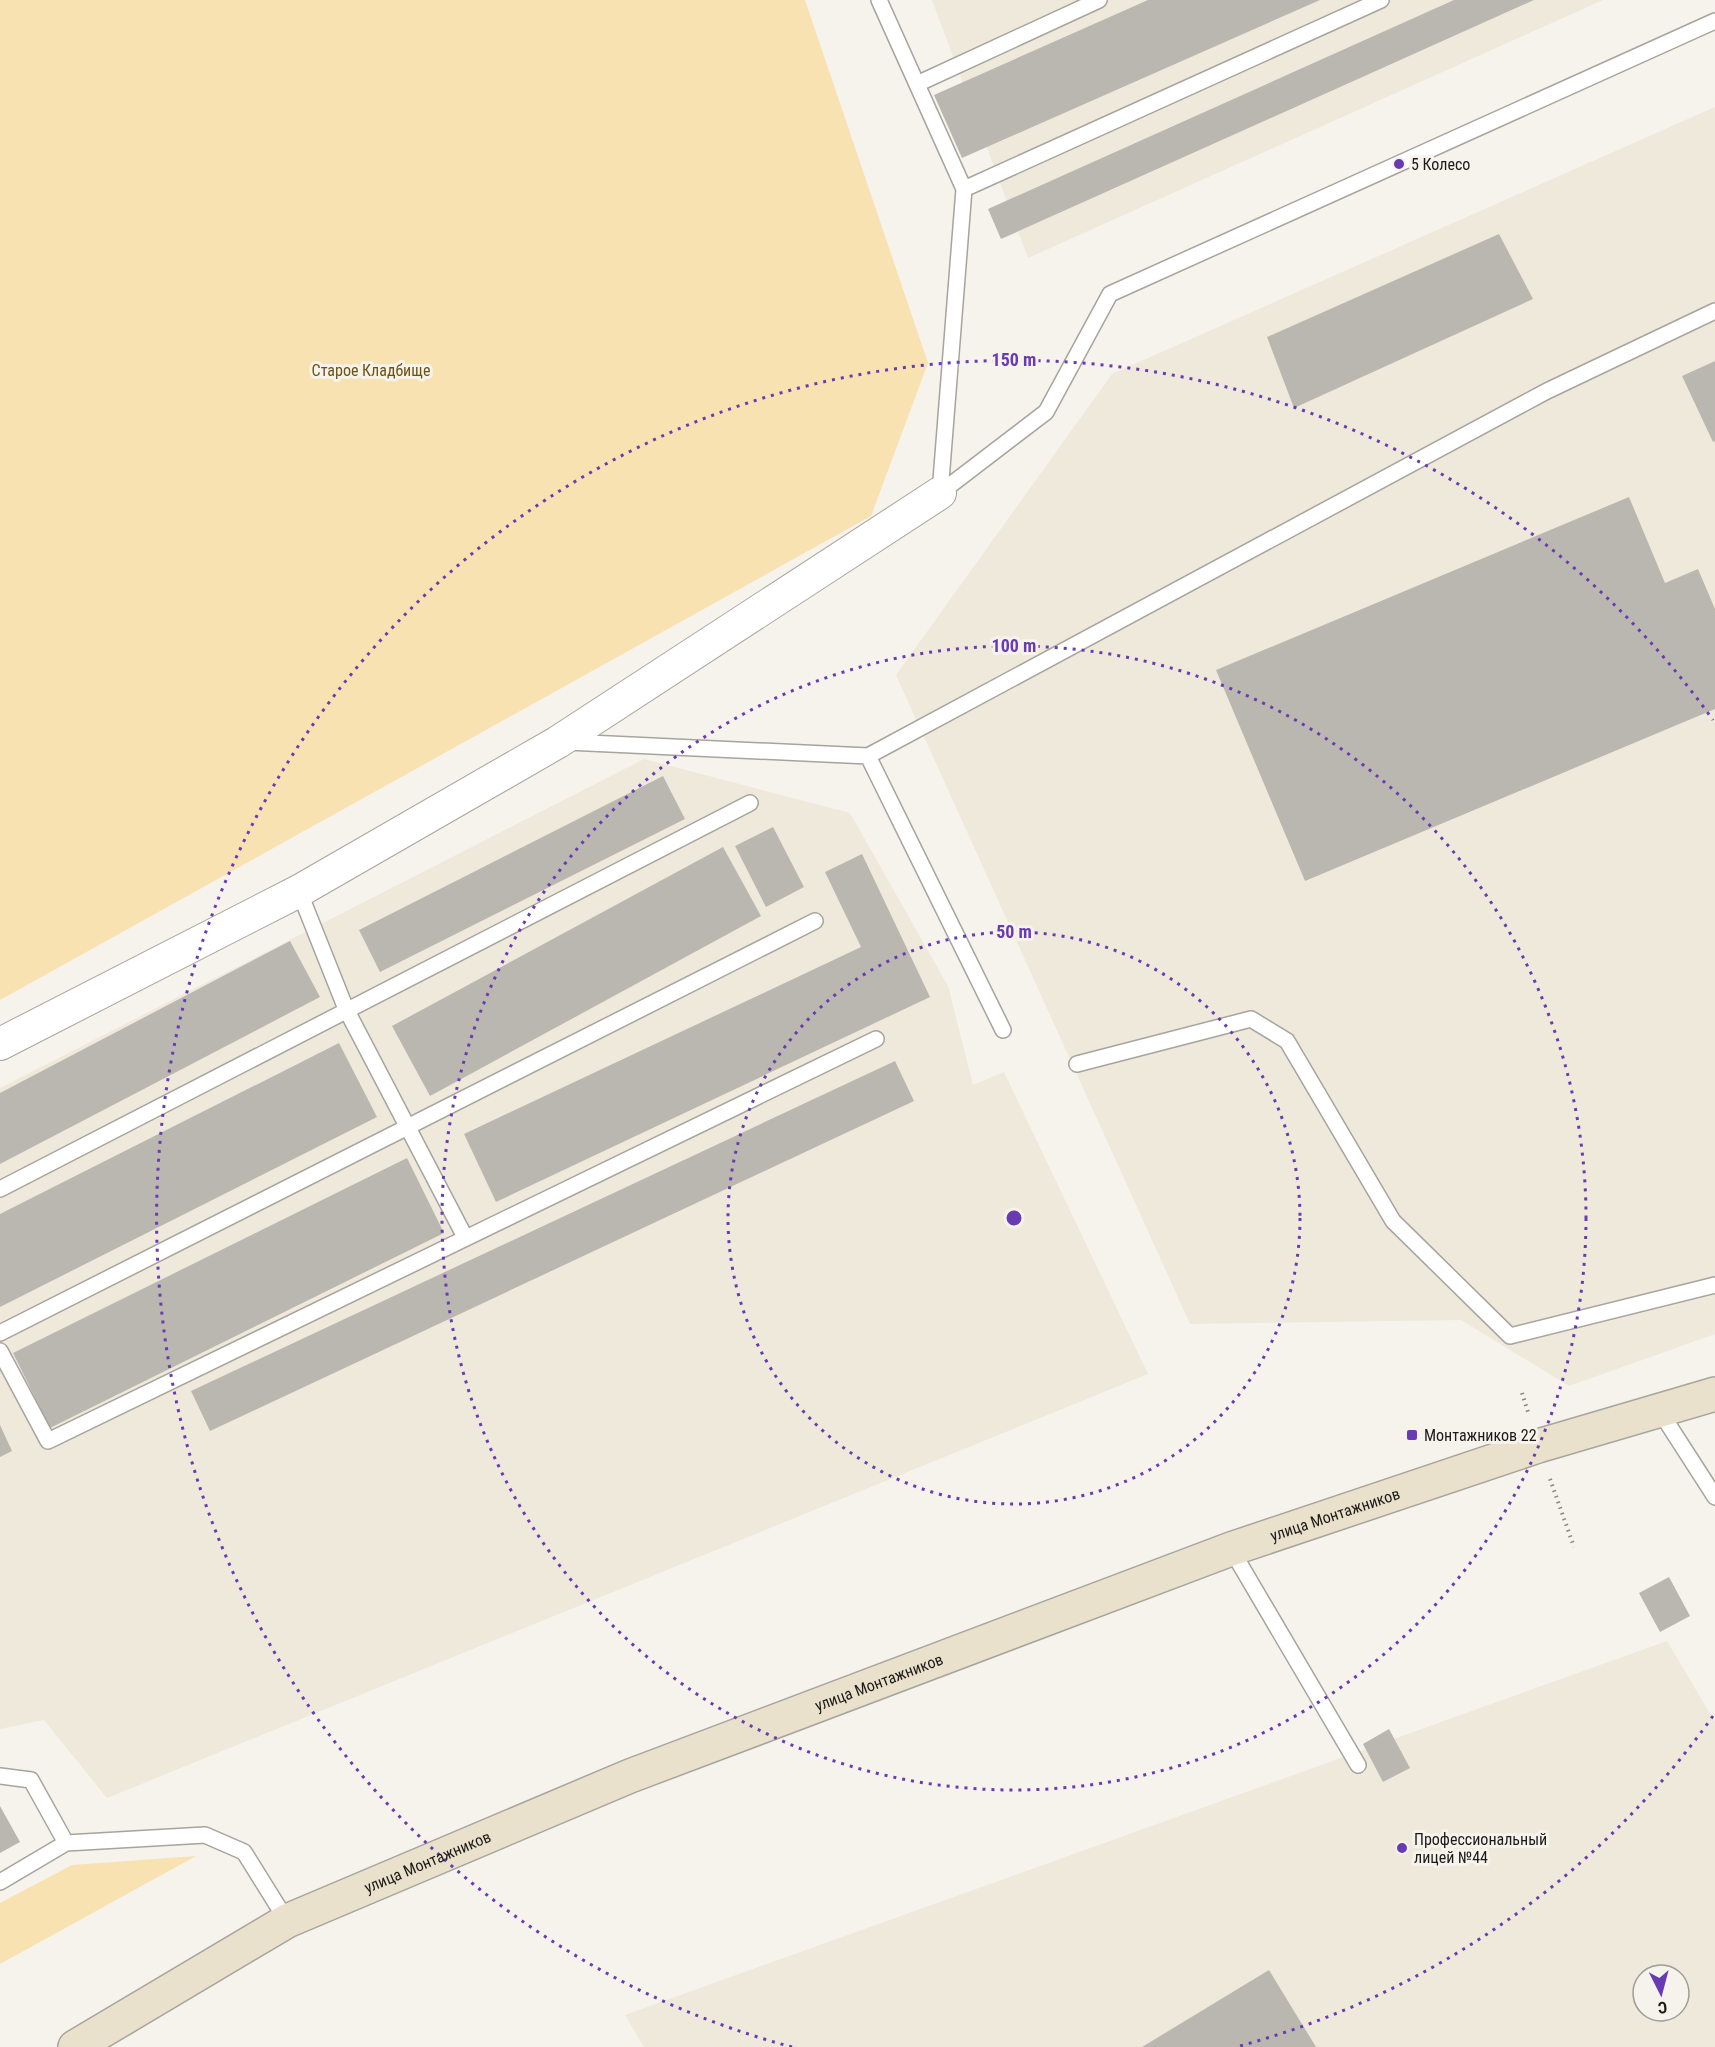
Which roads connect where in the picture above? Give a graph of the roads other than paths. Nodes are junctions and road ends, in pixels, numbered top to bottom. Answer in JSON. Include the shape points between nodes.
{"nodes":[{"id":1,"x":879,"y":0,"type":"edge"},
{"id":2,"x":1099,"y":0,"type":"edge"},
{"id":3,"x":1381,"y":0,"type":"edge"},
{"id":4,"x":1715,"y":21,"type":"edge"},
{"id":5,"x":917,"y":84,"type":"junction"},
{"id":6,"x":964,"y":189,"type":"junction"},
{"id":7,"x":1715,"y":311,"type":"edge"},
{"id":8,"x":940,"y":493,"type":"junction"},
{"id":9,"x":558,"y":742,"type":"junction"},
{"id":10,"x":868,"y":756,"type":"junction"},
{"id":11,"x":750,"y":803,"type":"dead end"},
{"id":12,"x":299,"y":891,"type":"junction"},
{"id":13,"x":815,"y":921,"type":"dead end"},
{"id":14,"x":346,"y":1009,"type":"junction"},
{"id":15,"x":1003,"y":1030,"type":"dead end"},
{"id":16,"x":876,"y":1039,"type":"dead end"},
{"id":17,"x":0,"y":1044,"type":"edge"},
{"id":18,"x":1077,"y":1064,"type":"dead end"},
{"id":19,"x":408,"y":1128,"type":"junction"},
{"id":20,"x":0,"y":1189,"type":"edge"},
{"id":21,"x":465,"y":1237,"type":"junction"},
{"id":22,"x":1715,"y":1285,"type":"edge"},
{"id":23,"x":0,"y":1333,"type":"edge"},
{"id":24,"x":0,"y":1351,"type":"edge"},
{"id":25,"x":1715,"y":1394,"type":"edge"},
{"id":26,"x":1659,"y":1410,"type":"junction"},
{"id":27,"x":1715,"y":1497,"type":"edge"},
{"id":28,"x":1231,"y":1549,"type":"junction"},
{"id":29,"x":1358,"y":1765,"type":"dead end"},
{"id":30,"x":0,"y":1776,"type":"edge"},
{"id":31,"x":66,"y":1843,"type":"junction"},
{"id":32,"x":0,"y":1882,"type":"edge"},
{"id":33,"x":287,"y":1921,"type":"junction"},
{"id":34,"x":75,"y":2047,"type":"edge"}],
"edges":[{"from":1,"to":5,"type":"lane"},
{"from":2,"to":5,"type":"lane"},
{"from":3,"to":6,"type":"lane"},
{"from":4,"to":8,"type":"lane","via":[[1110,294],[1046,412]]},
{"from":5,"to":6,"type":"lane"},
{"from":6,"to":8,"type":"lane"},
{"from":7,"to":10,"type":"lane","via":[[1547,391]]},
{"from":8,"to":9,"type":"street"},
{"from":9,"to":10,"type":"lane"},
{"from":9,"to":12,"type":"street"},
{"from":10,"to":15,"type":"lane"},
{"from":11,"to":14,"type":"lane"},
{"from":12,"to":14,"type":"lane"},
{"from":12,"to":17,"type":"street"},
{"from":13,"to":19,"type":"lane"},
{"from":14,"to":19,"type":"lane"},
{"from":14,"to":20,"type":"lane"},
{"from":16,"to":21,"type":"lane"},
{"from":18,"to":22,"type":"lane","via":[[1251,1019],[1287,1041],[1393,1221],[1510,1336]]},
{"from":19,"to":21,"type":"lane"},
{"from":19,"to":23,"type":"lane"},
{"from":21,"to":24,"type":"lane","via":[[48,1441]]},
{"from":25,"to":26,"type":"street","name":"улица Монтажников"},
{"from":26,"to":27,"type":"lane"},
{"from":26,"to":28,"type":"street","name":"улица Монтажников","via":[[1538,1446]]},
{"from":28,"to":29,"type":"lane"},
{"from":28,"to":33,"type":"street","name":"улица Монтажников","via":[[630,1776]]},
{"from":30,"to":31,"type":"lane","via":[[31,1780]]},
{"from":31,"to":32,"type":"lane"},
{"from":31,"to":33,"type":"lane","via":[[205,1835],[243,1852]]},
{"from":33,"to":34,"type":"street","name":"улица Монтажников"}]}
